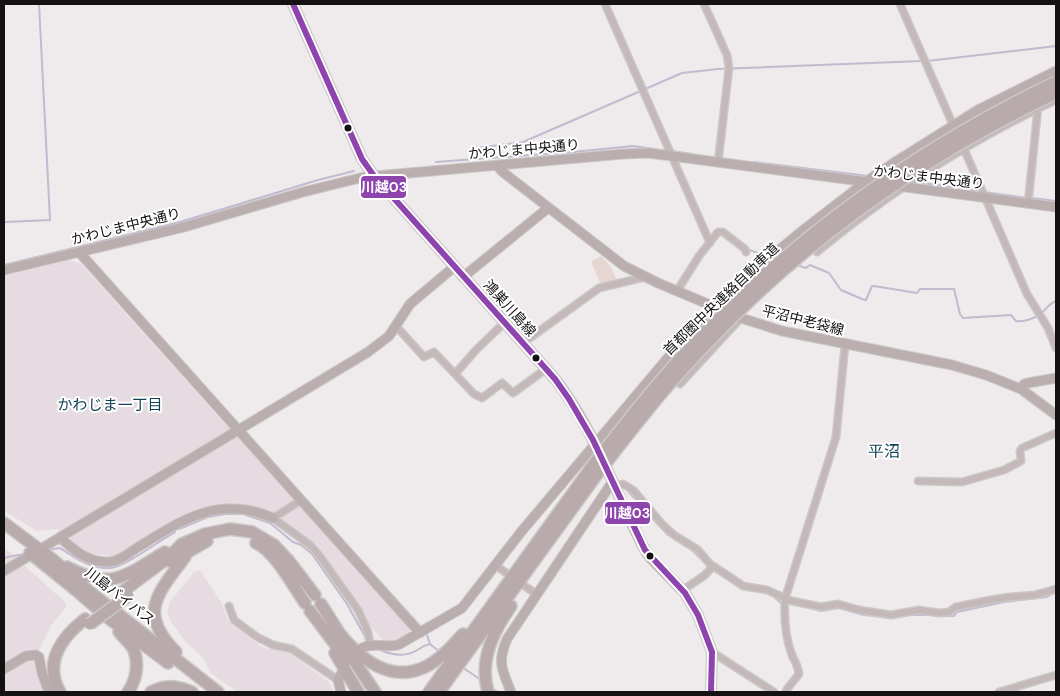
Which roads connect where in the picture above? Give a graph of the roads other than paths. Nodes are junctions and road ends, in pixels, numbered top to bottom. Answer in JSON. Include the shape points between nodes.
{"nodes":[{"id":1,"x":293,"y":4,"type":"edge"},
{"id":2,"x":605,"y":4,"type":"edge"},
{"id":3,"x":704,"y":4,"type":"edge"},
{"id":4,"x":900,"y":4,"type":"edge"},
{"id":5,"x":1056,"y":71,"type":"edge"},
{"id":6,"x":1040,"y":78,"type":"junction"},
{"id":7,"x":1056,"y":82,"type":"edge"},
{"id":8,"x":1056,"y":93,"type":"edge"},
{"id":9,"x":1056,"y":100,"type":"edge"},
{"id":10,"x":1038,"y":109,"type":"junction"},
{"id":11,"x":953,"y":125,"type":"junction"},
{"id":12,"x":964,"y":149,"type":"junction"},
{"id":13,"x":672,"y":157,"type":"junction"},
{"id":14,"x":718,"y":163,"type":"junction"},
{"id":15,"x":498,"y":165,"type":"junction"},
{"id":16,"x":374,"y":176,"type":"junction"},
{"id":17,"x":864,"y":183,"type":"junction"},
{"id":18,"x":905,"y":188,"type":"junction"},
{"id":19,"x":986,"y":198,"type":"junction"},
{"id":20,"x":1028,"y":204,"type":"junction"},
{"id":21,"x":1056,"y":207,"type":"edge"},
{"id":22,"x":548,"y":208,"type":"junction"},
{"id":23,"x":802,"y":231,"type":"junction"},
{"id":24,"x":710,"y":243,"type":"junction"},
{"id":25,"x":79,"y":252,"type":"junction"},
{"id":26,"x":746,"y":252,"type":"dead end"},
{"id":27,"x":454,"y":267,"type":"junction"},
{"id":28,"x":4,"y":270,"type":"edge"},
{"id":29,"x":463,"y":277,"type":"junction"},
{"id":30,"x":645,"y":277,"type":"junction"},
{"id":31,"x":677,"y":291,"type":"junction"},
{"id":32,"x":713,"y":306,"type":"junction"},
{"id":33,"x":741,"y":318,"type":"junction"},
{"id":34,"x":504,"y":323,"type":"junction"},
{"id":35,"x":396,"y":326,"type":"junction"},
{"id":36,"x":523,"y":343,"type":"junction"},
{"id":37,"x":844,"y":345,"type":"junction"},
{"id":38,"x":1056,"y":348,"type":"edge"},
{"id":39,"x":660,"y":366,"type":"junction"},
{"id":40,"x":546,"y":369,"type":"junction"},
{"id":41,"x":455,"y":374,"type":"junction"},
{"id":42,"x":1056,"y":378,"type":"edge"},
{"id":43,"x":1021,"y":389,"type":"junction"},
{"id":44,"x":1056,"y":414,"type":"edge"},
{"id":45,"x":238,"y":430,"type":"junction"},
{"id":46,"x":1056,"y":433,"type":"edge"},
{"id":47,"x":595,"y":444,"type":"junction"},
{"id":48,"x":596,"y":469,"type":"junction"},
{"id":49,"x":918,"y":481,"type":"dead end"},
{"id":50,"x":614,"y":484,"type":"junction"},
{"id":51,"x":300,"y":501,"type":"junction"},
{"id":52,"x":273,"y":518,"type":"junction"},
{"id":53,"x":4,"y":524,"type":"edge"},
{"id":54,"x":4,"y":532,"type":"edge"},
{"id":55,"x":60,"y":537,"type":"junction"},
{"id":56,"x":186,"y":548,"type":"junction"},
{"id":57,"x":35,"y":552,"type":"junction"},
{"id":58,"x":52,"y":560,"type":"junction"},
{"id":59,"x":495,"y":566,"type":"junction"},
{"id":60,"x":712,"y":567,"type":"junction"},
{"id":61,"x":4,"y":571,"type":"edge"},
{"id":62,"x":518,"y":582,"type":"junction"},
{"id":63,"x":683,"y":590,"type":"junction"},
{"id":64,"x":1056,"y":590,"type":"edge"},
{"id":65,"x":536,"y":594,"type":"junction"},
{"id":66,"x":785,"y":599,"type":"junction"},
{"id":67,"x":228,"y":606,"type":"dead end"},
{"id":68,"x":484,"y":615,"type":"junction"},
{"id":69,"x":107,"y":617,"type":"junction"},
{"id":70,"x":88,"y":621,"type":"junction"},
{"id":71,"x":317,"y":623,"type":"junction"},
{"id":72,"x":423,"y":631,"type":"junction"},
{"id":73,"x":340,"y":634,"type":"junction"},
{"id":74,"x":370,"y":646,"type":"joint"},
{"id":75,"x":712,"y":652,"type":"junction"},
{"id":76,"x":455,"y":662,"type":"junction"},
{"id":77,"x":4,"y":669,"type":"edge"},
{"id":78,"x":193,"y":673,"type":"junction"},
{"id":79,"x":1056,"y":675,"type":"edge"},
{"id":80,"x":340,"y":677,"type":"joint"},
{"id":81,"x":486,"y":686,"type":"edge"},
{"id":82,"x":49,"y":692,"type":"edge"},
{"id":83,"x":60,"y":692,"type":"edge"},
{"id":84,"x":67,"y":692,"type":"edge"},
{"id":85,"x":128,"y":692,"type":"edge"},
{"id":86,"x":151,"y":692,"type":"edge"},
{"id":87,"x":192,"y":692,"type":"edge"},
{"id":88,"x":208,"y":692,"type":"edge"},
{"id":89,"x":218,"y":692,"type":"edge"},
{"id":90,"x":341,"y":692,"type":"edge"},
{"id":91,"x":358,"y":692,"type":"edge"},
{"id":92,"x":368,"y":692,"type":"edge"},
{"id":93,"x":375,"y":692,"type":"edge"},
{"id":94,"x":429,"y":692,"type":"edge"},
{"id":95,"x":439,"y":692,"type":"edge"},
{"id":96,"x":511,"y":692,"type":"edge"},
{"id":97,"x":711,"y":692,"type":"edge"},
{"id":98,"x":774,"y":692,"type":"edge"},
{"id":99,"x":786,"y":692,"type":"edge"},
{"id":100,"x":999,"y":692,"type":"edge"}],
"edges":[{"from":1,"to":16,"type":"main road","name":"鴻巣川島線","via":[[362,159]]},
{"from":2,"to":13,"type":"street"},
{"from":3,"to":14,"type":"street","via":[[730,68]]},
{"from":4,"to":11,"type":"street"},
{"from":5,"to":6,"type":"street"},
{"from":6,"to":10,"type":"street"},
{"from":6,"to":11,"type":"street"},
{"from":7,"to":48,"type":"highway","name":"首都圏中央連絡自動車道","bridge":true,"via":[[992,114],[928,152],[867,193],[797,247],[696,341],[657,386]]},
{"from":8,"to":48,"type":"highway","name":"首都圏中央連絡自動車道","bridge":true,"via":[[932,159],[808,249],[703,347]]},
{"from":9,"to":10,"type":"street"},
{"from":10,"to":12,"type":"street"},
{"from":10,"to":20,"type":"street"},
{"from":11,"to":17,"type":"street"},
{"from":12,"to":18,"type":"street"},
{"from":12,"to":19,"type":"street"},
{"from":13,"to":14,"type":"street","name":"かわじま中央通り"},
{"from":13,"to":15,"type":"street","name":"かわじま中央通り","via":[[638,153]]},
{"from":13,"to":24,"type":"street"},
{"from":14,"to":17,"type":"street","name":"かわじま中央通り"},
{"from":15,"to":16,"type":"street","name":"かわじま中央通り"},
{"from":15,"to":22,"type":"street","name":"平沼中老袋線"},
{"from":16,"to":25,"type":"street","name":"かわじま中央通り"},
{"from":16,"to":27,"type":"main road","name":"鴻巣川島線"},
{"from":17,"to":18,"type":"street","name":"かわじま中央通り"},
{"from":17,"to":23,"type":"street"},
{"from":18,"to":19,"type":"street","name":"かわじま中央通り"},
{"from":18,"to":23,"type":"street","via":[[817,252]]},
{"from":19,"to":20,"type":"street","name":"かわじま中央通り"},
{"from":19,"to":38,"type":"street","via":[[1027,294]]},
{"from":20,"to":21,"type":"street","name":"かわじま中央通り"},
{"from":22,"to":29,"type":"street"},
{"from":22,"to":30,"type":"street","name":"平沼中老袋線","via":[[624,266]]},
{"from":23,"to":32,"type":"street"},
{"from":24,"to":26,"type":"street","via":[[720,231]]},
{"from":24,"to":31,"type":"street"},
{"from":25,"to":28,"type":"street","name":"かわじま中央通り"},
{"from":25,"to":45,"type":"street"},
{"from":27,"to":29,"type":"main road","name":"鴻巣川島線"},
{"from":27,"to":35,"type":"street","via":[[410,304]]},
{"from":29,"to":34,"type":"main road","name":"鴻巣川島線"},
{"from":30,"to":31,"type":"street","name":"平沼中老袋線"},
{"from":30,"to":36,"type":"street","via":[[599,288]]},
{"from":31,"to":32,"type":"street","name":"平沼中老袋線"},
{"from":32,"to":33,"type":"street","name":"平沼中老袋線"},
{"from":32,"to":39,"type":"street"},
{"from":33,"to":37,"type":"street","name":"平沼中老袋線"},
{"from":33,"to":39,"type":"street","via":[[680,384]]},
{"from":34,"to":36,"type":"main road","name":"鴻巣川島線"},
{"from":34,"to":41,"type":"street"},
{"from":35,"to":41,"type":"street","via":[[424,357],[434,352]]},
{"from":35,"to":45,"type":"street","via":[[389,336],[368,352]]},
{"from":36,"to":40,"type":"main road","name":"鴻巣川島線"},
{"from":37,"to":43,"type":"street","name":"平沼中老袋線","via":[[952,365],[986,374]]},
{"from":37,"to":66,"type":"street","via":[[836,437]]},
{"from":39,"to":47,"type":"street"},
{"from":40,"to":41,"type":"street","via":[[512,393],[502,383],[482,398]]},
{"from":40,"to":47,"type":"main road","name":"鴻巣川島線","via":[[570,399]]},
{"from":42,"to":43,"type":"street","via":[[1024,384]]},
{"from":43,"to":44,"type":"street","name":"平沼中老袋線"},
{"from":45,"to":51,"type":"street"},
{"from":45,"to":55,"type":"street"},
{"from":46,"to":49,"type":"street","via":[[1022,448],[1020,461],[1004,470],[962,482]]},
{"from":47,"to":50,"type":"main road","name":"鴻巣川島線"},
{"from":47,"to":59,"type":"street"},
{"from":48,"to":62,"type":"highway","name":"首都圏中央連絡自動車道"},
{"from":48,"to":62,"type":"highway","name":"首都圏中央連絡自動車道"},
{"from":50,"to":60,"type":"street","via":[[623,484],[633,490],[662,524],[697,549]]},
{"from":50,"to":63,"type":"main road","name":"鴻巣川島線","via":[[645,550]]},
{"from":50,"to":65,"type":"street"},
{"from":51,"to":52,"type":"street"},
{"from":51,"to":72,"type":"street"},
{"from":52,"to":55,"type":"street","via":[[244,509],[209,511],[187,519],[111,562],[78,554]]},
{"from":52,"to":74,"type":"street","via":[[319,555],[358,610],[368,632]]},
{"from":53,"to":57,"type":"highway","name":"川島バイパス"},
{"from":54,"to":57,"type":"highway","name":"川島バイパス"},
{"from":55,"to":57,"type":"street"},
{"from":56,"to":58,"type":"highway","via":[[112,578],[75,572]]},
{"from":56,"to":70,"type":"highway","via":[[169,557]]},
{"from":56,"to":71,"type":"highway","via":[[228,536],[246,538],[263,545]]},
{"from":56,"to":73,"type":"highway","via":[[205,534],[230,529],[252,532],[274,545],[289,561]]},
{"from":56,"to":78,"type":"highway","via":[[165,583],[155,604],[154,615],[162,635]]},
{"from":57,"to":58,"type":"highway","name":"川島バイパス"},
{"from":57,"to":61,"type":"street"},
{"from":57,"to":69,"type":"highway","name":"川島バイパス"},
{"from":58,"to":78,"type":"highway","name":"川島バイパス"},
{"from":59,"to":62,"type":"street"},
{"from":59,"to":72,"type":"street","via":[[462,608]]},
{"from":60,"to":63,"type":"street"},
{"from":60,"to":66,"type":"street","via":[[744,586],[767,590]]},
{"from":62,"to":65,"type":"street"},
{"from":62,"to":68,"type":"highway","name":"首都圏中央連絡自動車道"},
{"from":62,"to":76,"type":"highway","name":"首都圏中央連絡自動車道"},
{"from":62,"to":81,"type":"highway","via":[[485,658]]},
{"from":63,"to":75,"type":"main road","name":"鴻巣川島線","via":[[698,615]]},
{"from":64,"to":66,"type":"street","via":[[990,600],[956,607],[949,612],[918,610],[891,615],[838,604],[821,607]]},
{"from":65,"to":96,"type":"street","via":[[507,639],[500,657]]},
{"from":66,"to":99,"type":"street","via":[[787,636],[799,674]]},
{"from":67,"to":80,"type":"street","via":[[234,620],[257,637],[292,649]]},
{"from":68,"to":73,"type":"highway","via":[[427,667],[400,673],[368,662]]},
{"from":68,"to":76,"type":"highway","name":"首都圏中央連絡自動車道"},
{"from":69,"to":85,"type":"highway","via":[[133,649],[136,671],[134,684]]},
{"from":69,"to":88,"type":"highway","name":"川島バイパス"},
{"from":70,"to":83,"type":"highway","via":[[72,629],[54,657],[53,671]]},
{"from":70,"to":84,"type":"highway","via":[[60,659],[61,681]]},
{"from":71,"to":91,"type":"highway"},
{"from":71,"to":92,"type":"highway","via":[[345,656]]},
{"from":72,"to":74,"type":"street","via":[[398,645]]},
{"from":73,"to":93,"type":"highway"},
{"from":75,"to":97,"type":"main road","name":"鴻巣川島線"},
{"from":75,"to":98,"type":"street"},
{"from":76,"to":94,"type":"highway","name":"首都圏中央連絡自動車道"},
{"from":76,"to":95,"type":"highway","name":"首都圏中央連絡自動車道"},
{"from":77,"to":82,"type":"street","via":[[36,654]]},
{"from":78,"to":89,"type":"highway","name":"川島バイパス"},
{"from":79,"to":100,"type":"street"},
{"from":80,"to":90,"type":"street"},
{"from":86,"to":87,"type":"highway","via":[[177,686]]}]}
